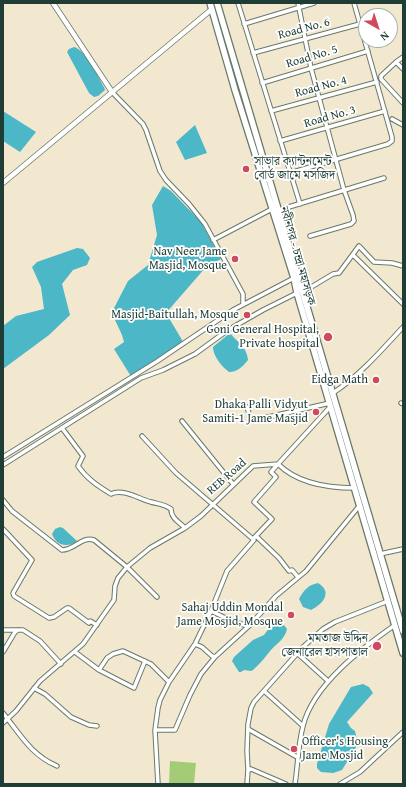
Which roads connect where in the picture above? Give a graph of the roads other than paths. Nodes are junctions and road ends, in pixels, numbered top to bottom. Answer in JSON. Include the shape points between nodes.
{"nodes":[{"id":1,"x":53,"y":3,"type":"edge"},
{"id":2,"x":210,"y":3,"type":"edge"},
{"id":3,"x":217,"y":3,"type":"edge"},
{"id":4,"x":238,"y":3,"type":"edge"},
{"id":5,"x":314,"y":3,"type":"edge"},
{"id":6,"x":354,"y":3,"type":"edge"},
{"id":7,"x":298,"y":5,"type":"edge"},
{"id":8,"x":212,"y":9,"type":"junction"},
{"id":9,"x":358,"y":17,"type":"edge"},
{"id":10,"x":244,"y":24,"type":"junction"},
{"id":11,"x":358,"y":25,"type":"edge"},
{"id":12,"x":305,"y":39,"type":"junction"},
{"id":13,"x":367,"y":48,"type":"edge"},
{"id":14,"x":368,"y":51,"type":"junction"},
{"id":15,"x":253,"y":53,"type":"junction"},
{"id":16,"x":403,"y":57,"type":"edge"},
{"id":17,"x":396,"y":62,"type":"junction"},
{"id":18,"x":311,"y":68,"type":"junction"},
{"id":19,"x":403,"y":69,"type":"edge"},
{"id":20,"x":377,"y":82,"type":"junction"},
{"id":21,"x":262,"y":83,"type":"junction"},
{"id":22,"x":112,"y":92,"type":"junction"},
{"id":23,"x":319,"y":98,"type":"junction"},
{"id":24,"x":403,"y":103,"type":"edge"},
{"id":25,"x":385,"y":111,"type":"junction"},
{"id":26,"x":271,"y":112,"type":"junction"},
{"id":27,"x":392,"y":119,"type":"dead end"},
{"id":28,"x":403,"y":125,"type":"edge"},
{"id":29,"x":327,"y":128,"type":"junction"},
{"id":30,"x":280,"y":142,"type":"junction"},
{"id":31,"x":335,"y":160,"type":"junction"},
{"id":32,"x":290,"y":173,"type":"junction"},
{"id":33,"x":384,"y":178,"type":"dead end"},
{"id":34,"x":3,"y":183,"type":"edge"},
{"id":35,"x":344,"y":190,"type":"junction"},
{"id":36,"x":300,"y":204,"type":"junction"},
{"id":37,"x":276,"y":210,"type":"junction"},
{"id":38,"x":310,"y":236,"type":"dead end"},
{"id":39,"x":213,"y":240,"type":"junction"},
{"id":40,"x":354,"y":255,"type":"junction"},
{"id":41,"x":403,"y":266,"type":"edge"},
{"id":42,"x":294,"y":278,"type":"junction"},
{"id":43,"x":303,"y":292,"type":"junction"},
{"id":44,"x":297,"y":293,"type":"junction"},
{"id":45,"x":403,"y":304,"type":"edge"},
{"id":46,"x":243,"y":305,"type":"junction"},
{"id":47,"x":403,"y":327,"type":"edge"},
{"id":48,"x":333,"y":393,"type":"junction"},
{"id":49,"x":330,"y":405,"type":"junction"},
{"id":50,"x":247,"y":408,"type":"dead end"},
{"id":51,"x":182,"y":421,"type":"dead end"},
{"id":52,"x":62,"y":428,"type":"junction"},
{"id":53,"x":142,"y":436,"type":"dead end"},
{"id":54,"x":3,"y":457,"type":"edge"},
{"id":55,"x":278,"y":464,"type":"junction"},
{"id":56,"x":3,"y":465,"type":"edge"},
{"id":57,"x":233,"y":484,"type":"junction"},
{"id":58,"x":355,"y":488,"type":"junction"},
{"id":59,"x":3,"y":500,"type":"edge"},
{"id":60,"x":212,"y":504,"type":"junction"},
{"id":61,"x":360,"y":505,"type":"junction"},
{"id":62,"x":185,"y":528,"type":"junction"},
{"id":63,"x":3,"y":529,"type":"edge"},
{"id":64,"x":254,"y":537,"type":"junction"},
{"id":65,"x":403,"y":550,"type":"edge"},
{"id":66,"x":380,"y":554,"type":"junction"},
{"id":67,"x":127,"y":567,"type":"junction"},
{"id":68,"x":298,"y":577,"type":"junction"},
{"id":69,"x":157,"y":597,"type":"dead end"},
{"id":70,"x":388,"y":601,"type":"junction"},
{"id":71,"x":211,"y":612,"type":"junction"},
{"id":72,"x":97,"y":625,"type":"junction"},
{"id":73,"x":395,"y":625,"type":"junction"},
{"id":74,"x":249,"y":626,"type":"junction"},
{"id":75,"x":3,"y":630,"type":"edge"},
{"id":76,"x":18,"y":630,"type":"junction"},
{"id":77,"x":403,"y":631,"type":"edge"},
{"id":78,"x":195,"y":644,"type":"junction"},
{"id":79,"x":3,"y":652,"type":"edge"},
{"id":80,"x":75,"y":652,"type":"junction"},
{"id":81,"x":297,"y":653,"type":"junction"},
{"id":82,"x":403,"y":653,"type":"edge"},
{"id":83,"x":215,"y":657,"type":"junction"},
{"id":84,"x":145,"y":661,"type":"junction"},
{"id":85,"x":61,"y":664,"type":"junction"},
{"id":86,"x":99,"y":670,"type":"junction"},
{"id":87,"x":328,"y":681,"type":"junction"},
{"id":88,"x":169,"y":682,"type":"junction"},
{"id":89,"x":34,"y":688,"type":"junction"},
{"id":90,"x":264,"y":691,"type":"junction"},
{"id":91,"x":3,"y":714,"type":"edge"},
{"id":92,"x":8,"y":719,"type":"junction"},
{"id":93,"x":3,"y":723,"type":"edge"},
{"id":94,"x":97,"y":726,"type":"dead end"},
{"id":95,"x":303,"y":726,"type":"junction"},
{"id":96,"x":248,"y":729,"type":"junction"},
{"id":97,"x":156,"y":730,"type":"junction"},
{"id":98,"x":403,"y":732,"type":"edge"},
{"id":99,"x":297,"y":757,"type":"junction"},
{"id":100,"x":57,"y":766,"type":"dead end"},
{"id":101,"x":248,"y":770,"type":"junction"},
{"id":102,"x":158,"y":784,"type":"edge"},
{"id":103,"x":247,"y":784,"type":"edge"},
{"id":104,"x":286,"y":784,"type":"edge"},
{"id":105,"x":295,"y":784,"type":"edge"},
{"id":106,"x":340,"y":784,"type":"edge"}],
"edges":[{"from":1,"to":22,"type":"street"},
{"from":2,"to":8,"type":"highway","name":"নবীনগর - চন্দ্রা মহাসড়ক"},
{"from":3,"to":37,"type":"highway","name":"নবীনগর - চন্দ্রা মহাসড়ক"},
{"from":4,"to":10,"type":"street"},
{"from":5,"to":7,"type":"street"},
{"from":6,"to":9,"type":"street"},
{"from":7,"to":10,"type":"street"},
{"from":7,"to":12,"type":"street"},
{"from":8,"to":22,"type":"street"},
{"from":8,"to":37,"type":"highway","name":"নবীনগর - চন্দ্রা মহাসড়ক","via":[[235,90]]},
{"from":10,"to":15,"type":"street"},
{"from":11,"to":12,"type":"street","name":"Road No. 6"},
{"from":12,"to":15,"type":"street","name":"Road No. 6"},
{"from":12,"to":18,"type":"street"},
{"from":13,"to":14,"type":"street"},
{"from":14,"to":18,"type":"street","name":"Road No. 5"},
{"from":14,"to":20,"type":"street"},
{"from":15,"to":21,"type":"street"},
{"from":16,"to":17,"type":"street"},
{"from":17,"to":19,"type":"street"},
{"from":17,"to":24,"type":"street","via":[[381,79]]},
{"from":18,"to":21,"type":"street","name":"Road No. 5"},
{"from":18,"to":23,"type":"street"},
{"from":20,"to":23,"type":"street","name":"Road No. 4"},
{"from":20,"to":25,"type":"street"},
{"from":21,"to":26,"type":"street"},
{"from":22,"to":34,"type":"street"},
{"from":22,"to":39,"type":"street","via":[[143,124],[160,171],[205,224]]},
{"from":23,"to":26,"type":"street","name":"Road No. 4"},
{"from":23,"to":29,"type":"street"},
{"from":25,"to":29,"type":"street","name":"Road No. 3"},
{"from":25,"to":31,"type":"street","via":[[392,141]]},
{"from":26,"to":30,"type":"street"},
{"from":27,"to":28,"type":"street"},
{"from":29,"to":30,"type":"street","name":"Road No. 3"},
{"from":29,"to":31,"type":"street"},
{"from":30,"to":32,"type":"street"},
{"from":31,"to":32,"type":"street"},
{"from":31,"to":35,"type":"street"},
{"from":32,"to":36,"type":"street"},
{"from":33,"to":35,"type":"street"},
{"from":35,"to":36,"type":"street"},
{"from":35,"to":38,"type":"street","via":[[354,220],[351,224]]},
{"from":36,"to":37,"type":"street"},
{"from":37,"to":39,"type":"street"},
{"from":37,"to":42,"type":"highway","name":"নবীনগর - চন্দ্রা মহাসড়ক"},
{"from":37,"to":43,"type":"highway","name":"নবীনগর - চন্দ্রা মহাসড়ক"},
{"from":39,"to":46,"type":"street","via":[[243,294]]},
{"from":40,"to":41,"type":"street","via":[[359,246],[374,262]]},
{"from":40,"to":43,"type":"street","via":[[339,273]]},
{"from":40,"to":45,"type":"street"},
{"from":42,"to":44,"type":"highway","name":"নবীনগর - চন্দ্রা মহাসড়ক"},
{"from":42,"to":46,"type":"street"},
{"from":43,"to":48,"type":"highway","name":"নবীনগর - চন্দ্রা মহাসড়ক"},
{"from":44,"to":49,"type":"highway","name":"নবীনগর - চন্দ্রা মহাসড়ক"},
{"from":44,"to":52,"type":"street","via":[[228,330],[195,354],[164,370],[141,378]]},
{"from":46,"to":54,"type":"street"},
{"from":47,"to":48,"type":"street","via":[[372,360]]},
{"from":48,"to":66,"type":"highway","name":"নবীনগর - চন্দ্রা মহাসড়ক"},
{"from":49,"to":50,"type":"street","via":[[255,420],[250,417]]},
{"from":49,"to":55,"type":"street"},
{"from":49,"to":58,"type":"highway","name":"নবীনগর - চন্দ্রা মহাসড়ক"},
{"from":51,"to":57,"type":"street"},
{"from":52,"to":56,"type":"street"},
{"from":52,"to":62,"type":"street","via":[[83,456],[78,466],[96,485],[112,494],[115,492],[165,504],[171,509],[174,518]]},
{"from":53,"to":60,"type":"street","via":[[176,473]]},
{"from":55,"to":57,"type":"street","name":"REB Road","via":[[253,466]]},
{"from":55,"to":58,"type":"street","via":[[304,480]]},
{"from":55,"to":64,"type":"street","via":[[271,472],[276,477],[254,502],[272,519]]},
{"from":57,"to":60,"type":"street","name":"REB Road"},
{"from":58,"to":61,"type":"highway","name":"নবীনগর - চন্দ্রা মহাসড়ক"},
{"from":59,"to":67,"type":"street","via":[[12,511],[62,550],[89,538]]},
{"from":60,"to":62,"type":"street","name":"REB Road"},
{"from":60,"to":64,"type":"street"},
{"from":61,"to":68,"type":"street","via":[[306,571]]},
{"from":61,"to":70,"type":"highway","name":"নবীনগর - চন্দ্রা মহাসড়ক"},
{"from":62,"to":67,"type":"street","name":"REB Road","via":[[150,548]]},
{"from":63,"to":72,"type":"street","via":[[32,560],[13,593],[14,596],[49,618],[69,608],[89,623],[90,621]]},
{"from":64,"to":68,"type":"street"},
{"from":64,"to":71,"type":"street","via":[[227,571]]},
{"from":65,"to":66,"type":"street"},
{"from":66,"to":77,"type":"highway","name":"নবীনগর - চন্দ্রা মহাসড়ক"},
{"from":67,"to":69,"type":"street"},
{"from":67,"to":72,"type":"street","name":"REB Road","via":[[118,578],[114,600]]},
{"from":68,"to":74,"type":"street","via":[[276,596]]},
{"from":70,"to":73,"type":"highway","name":"নবীনগর - চন্দ্রা মহাসড়ক"},
{"from":70,"to":81,"type":"street","via":[[335,622],[312,637]]},
{"from":71,"to":74,"type":"street"},
{"from":71,"to":78,"type":"street"},
{"from":72,"to":80,"type":"street","name":"REB Road"},
{"from":73,"to":82,"type":"highway","name":"নবীনগর - চন্দ্রা মহাসড়ক"},
{"from":73,"to":87,"type":"street","via":[[360,651]]},
{"from":74,"to":83,"type":"street"},
{"from":75,"to":76,"type":"street"},
{"from":76,"to":79,"type":"street"},
{"from":76,"to":85,"type":"street","via":[[23,630],[40,641]]},
{"from":78,"to":83,"type":"street"},
{"from":78,"to":88,"type":"street"},
{"from":80,"to":85,"type":"street","name":"REB Road"},
{"from":80,"to":86,"type":"street"},
{"from":81,"to":87,"type":"street"},
{"from":81,"to":90,"type":"street"},
{"from":83,"to":97,"type":"street","via":[[201,674],[175,730]]},
{"from":84,"to":86,"type":"street","via":[[123,652],[106,658]]},
{"from":84,"to":86,"type":"street","via":[[134,688]]},
{"from":84,"to":88,"type":"street"},
{"from":85,"to":89,"type":"street","name":"REB Road"},
{"from":87,"to":95,"type":"street","via":[[310,708]]},
{"from":88,"to":97,"type":"street","via":[[158,708]]},
{"from":89,"to":92,"type":"street","name":"REB Road"},
{"from":89,"to":94,"type":"street","via":[[71,716]]},
{"from":90,"to":95,"type":"street"},
{"from":90,"to":96,"type":"street","via":[[251,708]]},
{"from":91,"to":92,"type":"street"},
{"from":92,"to":93,"type":"street","name":"REB Road"},
{"from":92,"to":100,"type":"street","via":[[26,743],[45,761]]},
{"from":95,"to":99,"type":"street"},
{"from":96,"to":99,"type":"street"},
{"from":96,"to":101,"type":"street"},
{"from":97,"to":102,"type":"street"},
{"from":98,"to":106,"type":"street","via":[[360,772]]},
{"from":99,"to":105,"type":"street"},
{"from":101,"to":103,"type":"street"},
{"from":101,"to":104,"type":"street"}]}
